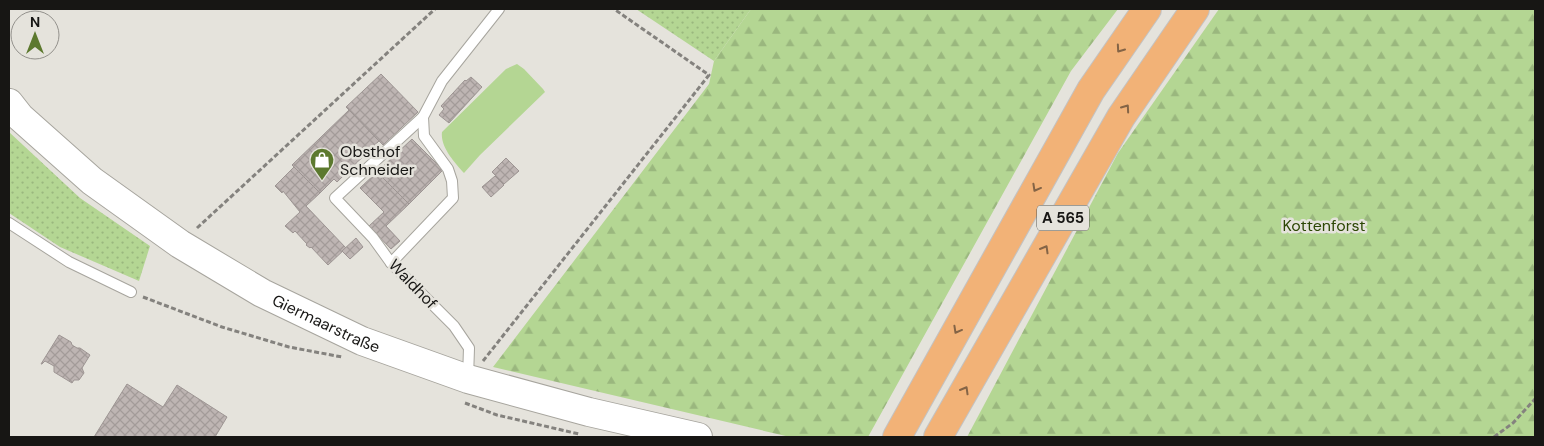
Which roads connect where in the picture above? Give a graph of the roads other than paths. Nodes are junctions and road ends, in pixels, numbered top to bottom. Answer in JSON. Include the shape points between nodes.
{"nodes":[{"id":1,"x":499,"y":9,"type":"edge"},
{"id":2,"x":1148,"y":9,"type":"edge"},
{"id":3,"x":1195,"y":9,"type":"edge"},
{"id":4,"x":9,"y":103,"type":"edge"},
{"id":5,"x":423,"y":117,"type":"junction"},
{"id":6,"x":9,"y":223,"type":"edge"},
{"id":7,"x":391,"y":263,"type":"junction"},
{"id":8,"x":131,"y":292,"type":"road end"},
{"id":9,"x":463,"y":389,"type":"junction"},
{"id":10,"x":900,"y":432,"type":"edge"},
{"id":11,"x":939,"y":435,"type":"edge"},
{"id":12,"x":698,"y":437,"type":"edge"}],
"edges":[{"from":1,"to":5,"type":"lane","via":[[442,81]]},
{"from":2,"to":10,"type":"highway","number":"A 565","one_way":true,"via":[[1091,90]]},
{"from":11,"to":3,"type":"highway","number":"A 565","one_way":true,"via":[[1121,117]]},
{"from":4,"to":9,"type":"main road","name":"Giermaarstraße","via":[[20,117],[92,181],[180,244],[262,293]]},
{"from":5,"to":7,"type":"lane","via":[[424,136],[448,169],[453,198]]},
{"from":5,"to":7,"type":"lane","name":"Waldhof","via":[[335,198],[373,238]]},
{"from":6,"to":8,"type":"lane","via":[[69,262]]},
{"from":7,"to":9,"type":"lane","name":"Waldhof","via":[[454,326],[470,348]]},
{"from":9,"to":12,"type":"main road","name":"Giermaarstraße","via":[[589,412]]}]}
